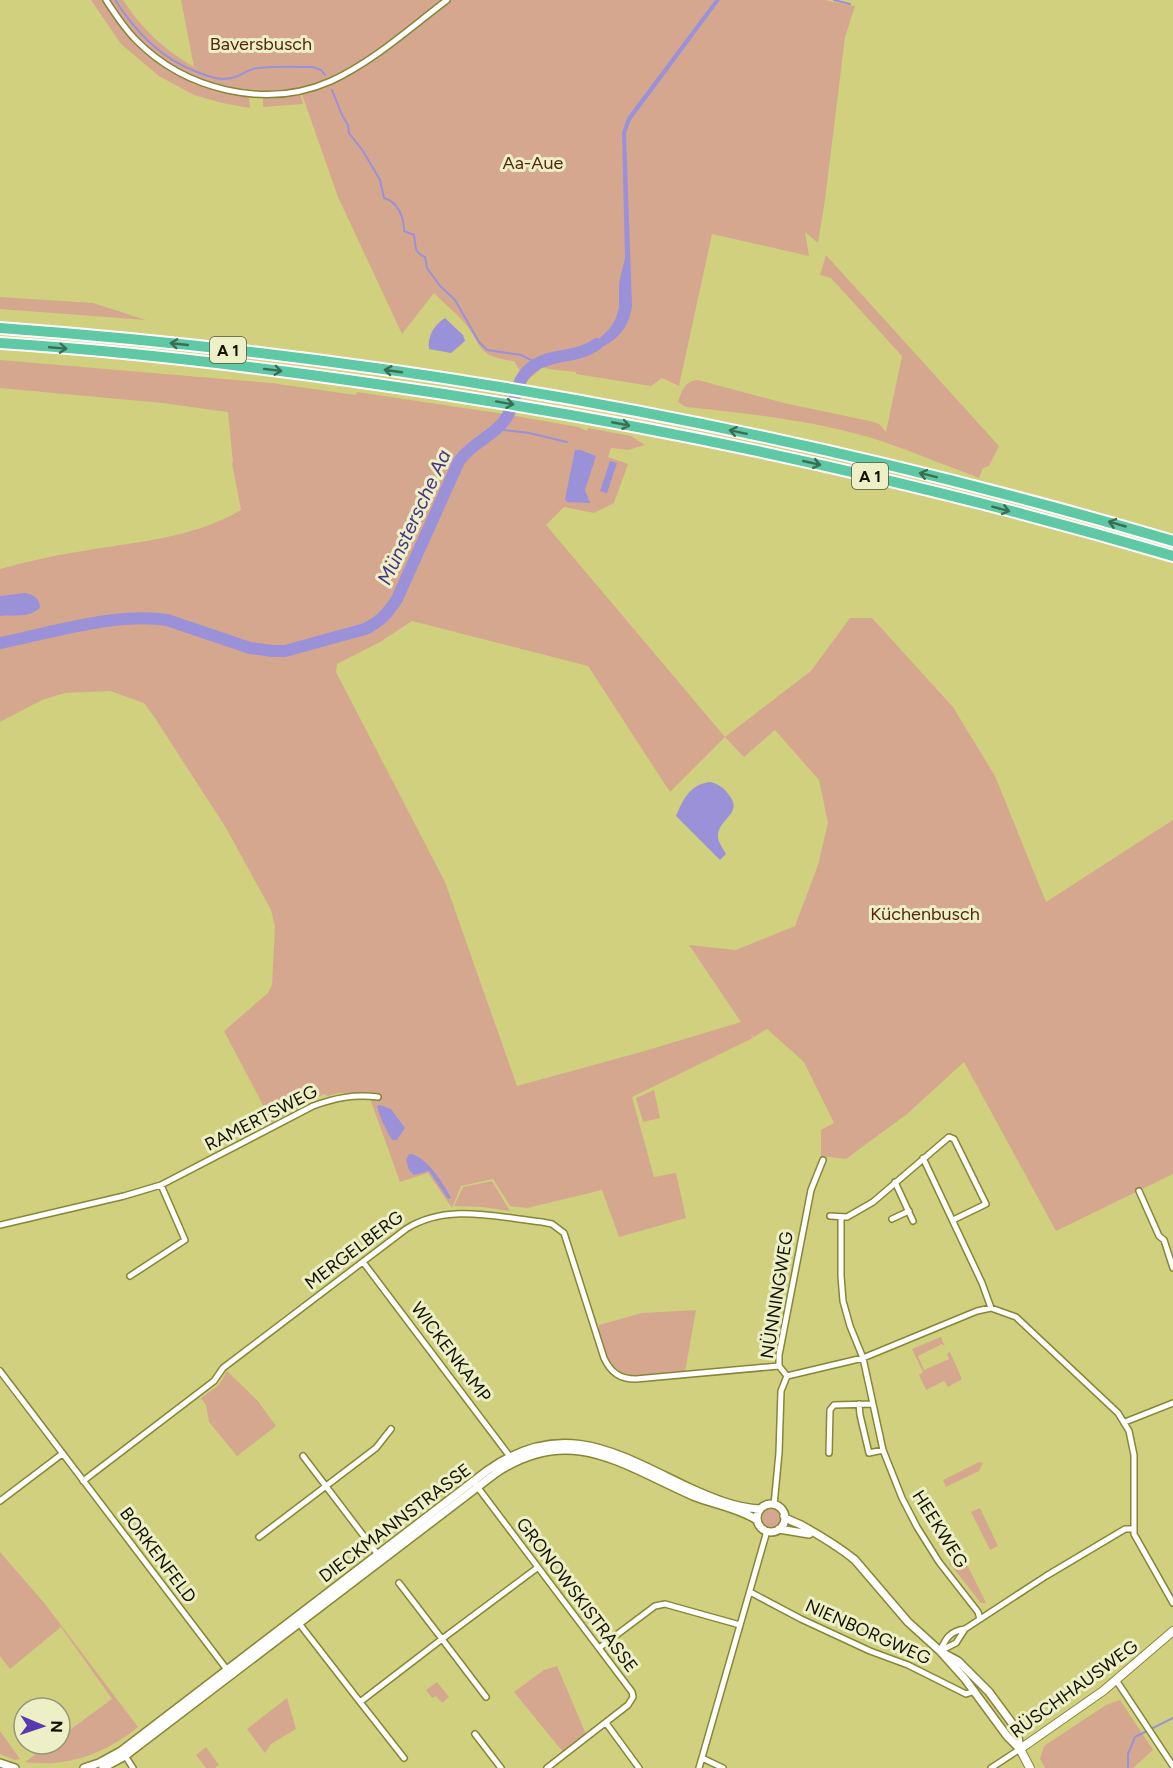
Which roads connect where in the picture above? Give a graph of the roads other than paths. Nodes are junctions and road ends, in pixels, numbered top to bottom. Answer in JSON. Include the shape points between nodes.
{"nodes":[{"id":1,"x":106,"y":0,"type":"edge"},
{"id":2,"x":447,"y":0,"type":"edge"},
{"id":3,"x":0,"y":328,"type":"edge"},
{"id":4,"x":0,"y":343,"type":"edge"},
{"id":5,"x":1173,"y":541,"type":"edge"},
{"id":6,"x":1173,"y":556,"type":"edge"},
{"id":7,"x":378,"y":1097,"type":"dead end"},
{"id":8,"x":923,"y":1158,"type":"junction"},
{"id":9,"x":823,"y":1160,"type":"dead end"},
{"id":10,"x":895,"y":1182,"type":"junction"},
{"id":11,"x":161,"y":1185,"type":"junction"},
{"id":12,"x":1139,"y":1191,"type":"dead end"},
{"id":13,"x":909,"y":1211,"type":"junction"},
{"id":14,"x":831,"y":1216,"type":"dead end"},
{"id":15,"x":841,"y":1218,"type":"junction"},
{"id":16,"x":892,"y":1219,"type":"dead end"},
{"id":17,"x":953,"y":1220,"type":"junction"},
{"id":18,"x":914,"y":1221,"type":"dead end"},
{"id":19,"x":0,"y":1225,"type":"edge"},
{"id":20,"x":1172,"y":1238,"type":"edge"},
{"id":21,"x":1164,"y":1240,"type":"junction"},
{"id":22,"x":363,"y":1262,"type":"junction"},
{"id":23,"x":1173,"y":1268,"type":"edge"},
{"id":24,"x":130,"y":1276,"type":"dead end"},
{"id":25,"x":991,"y":1308,"type":"junction"},
{"id":26,"x":863,"y":1358,"type":"junction"},
{"id":27,"x":779,"y":1366,"type":"junction"},
{"id":28,"x":0,"y":1371,"type":"edge"},
{"id":29,"x":786,"y":1376,"type":"junction"},
{"id":30,"x":1173,"y":1403,"type":"edge"},
{"id":31,"x":859,"y":1404,"type":"junction"},
{"id":32,"x":872,"y":1404,"type":"junction"},
{"id":33,"x":1125,"y":1422,"type":"junction"},
{"id":34,"x":391,"y":1429,"type":"dead end"},
{"id":35,"x":883,"y":1450,"type":"junction"},
{"id":36,"x":829,"y":1452,"type":"dead end"},
{"id":37,"x":62,"y":1454,"type":"junction"},
{"id":38,"x":303,"y":1456,"type":"dead end"},
{"id":39,"x":512,"y":1459,"type":"junction"},
{"id":40,"x":83,"y":1481,"type":"junction"},
{"id":41,"x":475,"y":1485,"type":"junction"},
{"id":42,"x":325,"y":1487,"type":"junction"},
{"id":43,"x":0,"y":1501,"type":"edge"},
{"id":44,"x":774,"y":1505,"type":"junction"},
{"id":45,"x":760,"y":1509,"type":"junction"},
{"id":46,"x":784,"y":1516,"type":"junction"},
{"id":47,"x":757,"y":1520,"type":"junction"},
{"id":48,"x":779,"y":1529,"type":"junction"},
{"id":49,"x":1133,"y":1529,"type":"junction"},
{"id":50,"x":767,"y":1531,"type":"junction"},
{"id":51,"x":815,"y":1535,"type":"junction"},
{"id":52,"x":259,"y":1537,"type":"dead end"},
{"id":53,"x":379,"y":1558,"type":"junction"},
{"id":54,"x":537,"y":1568,"type":"junction"},
{"id":55,"x":399,"y":1583,"type":"dead end"},
{"id":56,"x":750,"y":1592,"type":"junction"},
{"id":57,"x":1173,"y":1603,"type":"edge"},
{"id":58,"x":980,"y":1618,"type":"junction"},
{"id":59,"x":297,"y":1621,"type":"junction"},
{"id":60,"x":740,"y":1625,"type":"junction"},
{"id":61,"x":964,"y":1629,"type":"junction"},
{"id":62,"x":1173,"y":1631,"type":"edge"},
{"id":63,"x":442,"y":1639,"type":"junction"},
{"id":64,"x":599,"y":1648,"type":"junction"},
{"id":65,"x":940,"y":1651,"type":"junction"},
{"id":66,"x":229,"y":1673,"type":"junction"},
{"id":67,"x":1116,"y":1680,"type":"junction"},
{"id":68,"x":975,"y":1691,"type":"junction"},
{"id":69,"x":486,"y":1696,"type":"dead end"},
{"id":70,"x":360,"y":1702,"type":"junction"},
{"id":71,"x":606,"y":1723,"type":"junction"},
{"id":72,"x":475,"y":1734,"type":"dead end"},
{"id":73,"x":1020,"y":1749,"type":"junction"},
{"id":74,"x":123,"y":1754,"type":"junction"},
{"id":75,"x":404,"y":1758,"type":"dead end"},
{"id":76,"x":702,"y":1758,"type":"junction"},
{"id":77,"x":0,"y":1763,"type":"edge"},
{"id":78,"x":1173,"y":1766,"type":"edge"},
{"id":79,"x":15,"y":1768,"type":"edge"},
{"id":80,"x":84,"y":1768,"type":"edge"},
{"id":81,"x":103,"y":1768,"type":"edge"},
{"id":82,"x":133,"y":1768,"type":"edge"},
{"id":83,"x":501,"y":1768,"type":"edge"},
{"id":84,"x":547,"y":1768,"type":"edge"},
{"id":85,"x":639,"y":1768,"type":"edge"},
{"id":86,"x":699,"y":1768,"type":"edge"},
{"id":87,"x":723,"y":1768,"type":"edge"},
{"id":88,"x":991,"y":1768,"type":"edge"},
{"id":89,"x":1030,"y":1768,"type":"edge"}],
"edges":[{"from":1,"to":2,"type":"street","via":[[135,40],[178,72],[211,86],[273,94],[315,87],[349,71]]},
{"from":5,"to":3,"type":"highway","number":"A 1","one_way":true,"via":[[880,463],[567,399],[266,354]]},
{"from":4,"to":6,"type":"highway","number":"A 1","one_way":true,"via":[[234,365],[563,413],[876,477]]},
{"from":7,"to":11,"type":"street","name":"RAMERTSWEG","via":[[360,1095],[313,1106]]},
{"from":8,"to":10,"type":"street"},
{"from":8,"to":17,"type":"street"},
{"from":8,"to":17,"type":"street","via":[[948,1137],[954,1139],[986,1204]]},
{"from":9,"to":27,"type":"street","name":"NÜNNINGWEG","via":[[806,1214]]},
{"from":10,"to":13,"type":"street"},
{"from":10,"to":15,"type":"street","via":[[873,1202]]},
{"from":11,"to":19,"type":"street","name":"RAMERTSWEG"},
{"from":11,"to":24,"type":"street","via":[[185,1240]]},
{"from":12,"to":21,"type":"street"},
{"from":13,"to":16,"type":"street"},
{"from":13,"to":18,"type":"street"},
{"from":14,"to":15,"type":"street"},
{"from":15,"to":26,"type":"street","name":"HEEKWEG","via":[[843,1302]]},
{"from":17,"to":25,"type":"street"},
{"from":20,"to":21,"type":"street"},
{"from":21,"to":23,"type":"street"},
{"from":22,"to":27,"type":"street","name":"MERGELBERG","via":[[417,1222],[440,1215],[466,1213],[552,1224],[568,1242],[604,1358],[614,1373],[636,1379]]},
{"from":22,"to":39,"type":"street","name":"WICKENKAMP"},
{"from":22,"to":40,"type":"street","name":"MERGELBERG"},
{"from":25,"to":26,"type":"street"},
{"from":25,"to":33,"type":"street","via":[[1016,1317]]},
{"from":26,"to":29,"type":"street"},
{"from":26,"to":32,"type":"street","name":"HEEKWEG"},
{"from":27,"to":29,"type":"street","name":"NÜNNINGWEG"},
{"from":28,"to":37,"type":"street","name":"BORKENFELD"},
{"from":29,"to":44,"type":"street","name":"NÜNNINGWEG"},
{"from":30,"to":33,"type":"street"},
{"from":31,"to":32,"type":"street"},
{"from":31,"to":35,"type":"street","via":[[869,1453]]},
{"from":31,"to":36,"type":"street","via":[[834,1405],[830,1410]]},
{"from":32,"to":35,"type":"street","name":"HEEKWEG"},
{"from":33,"to":49,"type":"street","via":[[1134,1455]]},
{"from":34,"to":42,"type":"street","via":[[376,1448]]},
{"from":35,"to":58,"type":"street","name":"HEEKWEG","via":[[917,1527]]},
{"from":37,"to":40,"type":"street","name":"BORKENFELD"},
{"from":37,"to":43,"type":"street"},
{"from":38,"to":42,"type":"street"},
{"from":39,"to":41,"type":"street","name":"DIECKMANNSTRASSE"},
{"from":39,"to":45,"type":"street","name":"DIECKMANNSTRASSE","via":[[531,1448],[551,1444],[593,1446],[615,1452],[715,1498]]},
{"from":39,"to":47,"type":"street","name":"DIECKMANNSTRASSE","via":[[552,1450],[591,1452]]},
{"from":40,"to":66,"type":"street","name":"BORKENFELD"},
{"from":41,"to":53,"type":"street","name":"DIECKMANNSTRASSE"},
{"from":41,"to":54,"type":"street","name":"GRONOWSKISTRASSE"},
{"from":42,"to":52,"type":"street"},
{"from":42,"to":53,"type":"street"},
{"from":44,"to":45,"type":"street","name":"DIECKMANNSTRASSE"},
{"from":44,"to":46,"type":"street"},
{"from":45,"to":47,"type":"street"},
{"from":46,"to":48,"type":"street"},
{"from":46,"to":51,"type":"street"},
{"from":47,"to":50,"type":"street","name":"DIECKMANNSTRASSE"},
{"from":48,"to":50,"type":"street"},
{"from":48,"to":51,"type":"street"},
{"from":49,"to":57,"type":"street"},
{"from":49,"to":58,"type":"street","via":[[1125,1529]]},
{"from":50,"to":56,"type":"street"},
{"from":51,"to":65,"type":"street","via":[[855,1560],[908,1622]]},
{"from":53,"to":59,"type":"street","name":"DIECKMANNSTRASSE"},
{"from":54,"to":63,"type":"street"},
{"from":54,"to":64,"type":"street","name":"GRONOWSKISTRASSE"},
{"from":55,"to":63,"type":"street"},
{"from":56,"to":60,"type":"street"},
{"from":56,"to":68,"type":"street","name":"NIENBORGWEG","via":[[966,1694]]},
{"from":58,"to":61,"type":"street"},
{"from":59,"to":66,"type":"street","name":"DIECKMANNSTRASSE"},
{"from":59,"to":70,"type":"street"},
{"from":60,"to":64,"type":"street","via":[[665,1604],[655,1606]]},
{"from":60,"to":76,"type":"street"},
{"from":61,"to":65,"type":"street","via":[[956,1643]]},
{"from":61,"to":65,"type":"street","via":[[946,1637]]},
{"from":62,"to":67,"type":"main road","name":"RÜSCHHAUSWEG"},
{"from":63,"to":69,"type":"street"},
{"from":63,"to":70,"type":"street"},
{"from":64,"to":71,"type":"street","name":"GRONOWSKISTRASSE","via":[[633,1697]]},
{"from":65,"to":68,"type":"street"},
{"from":65,"to":73,"type":"street","via":[[958,1661],[989,1692],[1017,1730]]},
{"from":66,"to":74,"type":"street","name":"DIECKMANNSTRASSE"},
{"from":67,"to":73,"type":"main road","name":"RÜSCHHAUSWEG"},
{"from":67,"to":78,"type":"street"},
{"from":68,"to":73,"type":"street"},
{"from":70,"to":75,"type":"street"},
{"from":71,"to":84,"type":"street","name":"GRONOWSKISTRASSE"},
{"from":71,"to":85,"type":"street"},
{"from":72,"to":83,"type":"street"},
{"from":73,"to":88,"type":"street","name":"RÜSCHHAUSWEG"},
{"from":73,"to":89,"type":"main road"},
{"from":74,"to":80,"type":"street","name":"DIECKMANNSTRASSE"},
{"from":74,"to":81,"type":"street","name":"DIECKMANNSTRASSE"},
{"from":74,"to":82,"type":"street"},
{"from":76,"to":86,"type":"street"},
{"from":76,"to":87,"type":"street"},
{"from":77,"to":79,"type":"street"}]}
